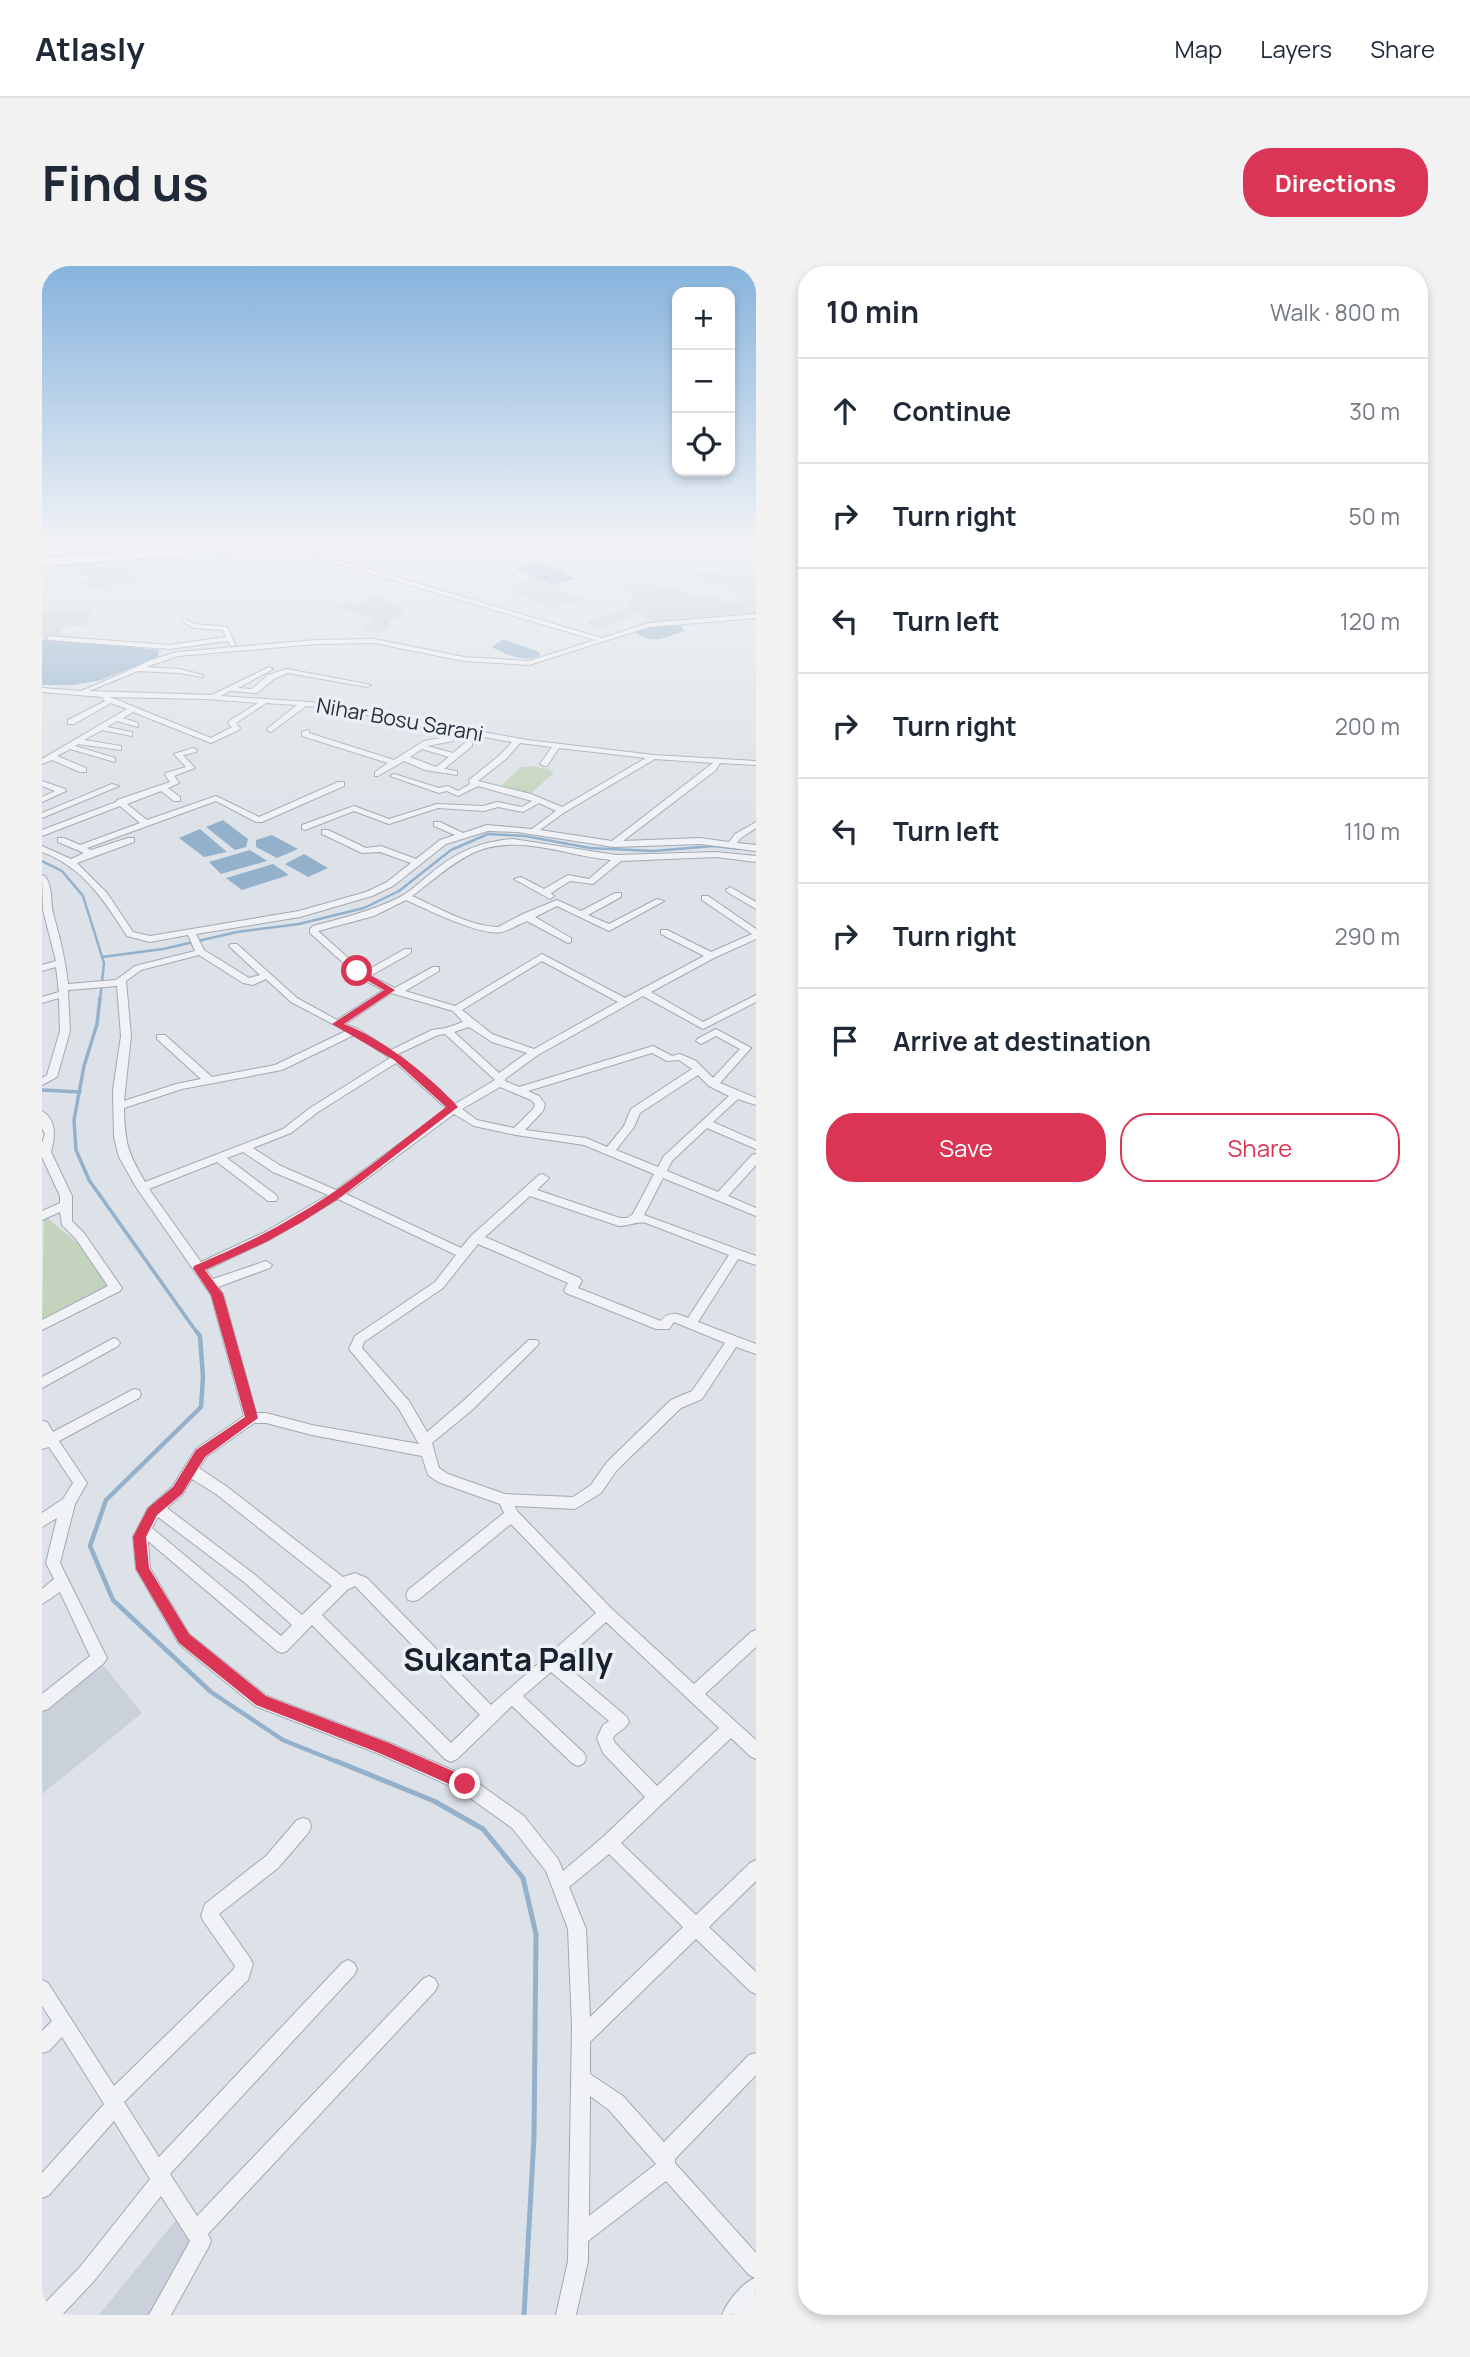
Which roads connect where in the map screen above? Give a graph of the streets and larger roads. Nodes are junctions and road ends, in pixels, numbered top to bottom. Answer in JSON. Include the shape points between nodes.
{"nodes":[{"id":1,"x":78,"y":635,"type":"edge"},
{"id":2,"x":105,"y":635,"type":"edge"},
{"id":3,"x":111,"y":635,"type":"dead end"},
{"id":4,"x":228,"y":635,"type":"edge"},
{"id":5,"x":585,"y":635,"type":"edge"},
{"id":6,"x":622,"y":635,"type":"edge"},
{"id":7,"x":49,"y":638,"type":"dead end"},
{"id":8,"x":229,"y":639,"type":"junction"},
{"id":9,"x":74,"y":640,"type":"junction"},
{"id":10,"x":603,"y":640,"type":"junction"},
{"id":11,"x":169,"y":647,"type":"junction"},
{"id":12,"x":236,"y":648,"type":"junction"},
{"id":13,"x":165,"y":658,"type":"junction"},
{"id":14,"x":137,"y":669,"type":"junction"},
{"id":15,"x":269,"y":669,"type":"dead end"},
{"id":16,"x":201,"y":676,"type":"dead end"},
{"id":17,"x":104,"y":684,"type":"junction"},
{"id":18,"x":367,"y":685,"type":"dead end"},
{"id":19,"x":229,"y":689,"type":"junction"},
{"id":20,"x":42,"y":690,"type":"edge"},
{"id":21,"x":82,"y":691,"type":"junction"},
{"id":22,"x":254,"y":691,"type":"junction"},
{"id":23,"x":146,"y":694,"type":"junction"},
{"id":24,"x":99,"y":695,"type":"junction"},
{"id":25,"x":212,"y":698,"type":"junction"},
{"id":26,"x":249,"y":700,"type":"junction"},
{"id":27,"x":110,"y":701,"type":"junction"},
{"id":28,"x":264,"y":701,"type":"junction"},
{"id":29,"x":306,"y":703,"type":"junction"},
{"id":30,"x":129,"y":709,"type":"junction"},
{"id":31,"x":116,"y":718,"type":"junction"},
{"id":32,"x":71,"y":722,"type":"dead end"},
{"id":33,"x":135,"y":725,"type":"dead end"},
{"id":34,"x":101,"y":728,"type":"junction"},
{"id":35,"x":456,"y":729,"type":"junction"},
{"id":36,"x":271,"y":730,"type":"dead end"},
{"id":37,"x":306,"y":732,"type":"dead end"},
{"id":38,"x":129,"y":734,"type":"dead end"},
{"id":39,"x":518,"y":740,"type":"junction"},
{"id":40,"x":80,"y":742,"type":"junction"},
{"id":41,"x":469,"y":744,"type":"dead end"},
{"id":42,"x":557,"y":745,"type":"junction"},
{"id":43,"x":71,"y":747,"type":"junction"},
{"id":44,"x":422,"y":747,"type":"junction"},
{"id":45,"x":118,"y":748,"type":"dead end"},
{"id":46,"x":193,"y":750,"type":"dead end"},
{"id":47,"x":455,"y":756,"type":"junction"},
{"id":48,"x":52,"y":757,"type":"junction"},
{"id":49,"x":654,"y":757,"type":"junction"},
{"id":50,"x":405,"y":758,"type":"junction"},
{"id":51,"x":112,"y":760,"type":"dead end"},
{"id":52,"x":718,"y":761,"type":"junction"},
{"id":53,"x":42,"y":762,"type":"edge"},
{"id":54,"x":393,"y":763,"type":"junction"},
{"id":55,"x":756,"y":763,"type":"edge"},
{"id":56,"x":544,"y":764,"type":"dead end"},
{"id":57,"x":83,"y":770,"type":"dead end"},
{"id":58,"x":438,"y":770,"type":"junction"},
{"id":59,"x":378,"y":774,"type":"dead end"},
{"id":60,"x":454,"y":774,"type":"dead end"},
{"id":61,"x":394,"y":776,"type":"dead end"},
{"id":62,"x":42,"y":783,"type":"edge"},
{"id":63,"x":341,"y":784,"type":"dead end"},
{"id":64,"x":475,"y":784,"type":"junction"},
{"id":65,"x":115,"y":786,"type":"dead end"},
{"id":66,"x":162,"y":788,"type":"junction"},
{"id":67,"x":177,"y":799,"type":"dead end"},
{"id":68,"x":42,"y":800,"type":"edge"},
{"id":69,"x":539,"y":800,"type":"junction"},
{"id":70,"x":120,"y":802,"type":"junction"},
{"id":71,"x":562,"y":810,"type":"junction"},
{"id":72,"x":42,"y":816,"type":"edge"},
{"id":73,"x":145,"y":823,"type":"junction"},
{"id":74,"x":436,"y":824,"type":"dead end"},
{"id":75,"x":756,"y":824,"type":"edge"},
{"id":76,"x":305,"y":827,"type":"dead end"},
{"id":77,"x":534,"y":831,"type":"junction"},
{"id":78,"x":325,"y":832,"type":"dead end"},
{"id":79,"x":42,"y":833,"type":"edge"},
{"id":80,"x":461,"y":835,"type":"junction"},
{"id":81,"x":61,"y":840,"type":"dead end"},
{"id":82,"x":131,"y":840,"type":"dead end"},
{"id":83,"x":733,"y":843,"type":"junction"},
{"id":84,"x":614,"y":844,"type":"junction"},
{"id":85,"x":79,"y":848,"type":"junction"},
{"id":86,"x":756,"y":848,"type":"edge"},
{"id":87,"x":42,"y":849,"type":"edge"},
{"id":88,"x":91,"y":853,"type":"junction"},
{"id":89,"x":620,"y":857,"type":"junction"},
{"id":90,"x":756,"y":859,"type":"edge"},
{"id":91,"x":71,"y":862,"type":"junction"},
{"id":92,"x":417,"y":862,"type":"junction"},
{"id":93,"x":42,"y":878,"type":"edge"},
{"id":94,"x":518,"y":879,"type":"dead end"},
{"id":95,"x":730,"y":891,"type":"dead end"},
{"id":96,"x":545,"y":893,"type":"junction"},
{"id":97,"x":618,"y":895,"type":"dead end"},
{"id":98,"x":406,"y":897,"type":"junction"},
{"id":99,"x":705,"y":898,"type":"dead end"},
{"id":100,"x":660,"y":901,"type":"dead end"},
{"id":101,"x":557,"y":903,"type":"junction"},
{"id":102,"x":45,"y":906,"type":"edge"},
{"id":103,"x":756,"y":906,"type":"edge"},
{"id":104,"x":581,"y":915,"type":"junction"},
{"id":105,"x":526,"y":916,"type":"junction"},
{"id":106,"x":54,"y":931,"type":"junction"},
{"id":107,"x":664,"y":932,"type":"dead end"},
{"id":108,"x":42,"y":934,"type":"edge"},
{"id":109,"x":756,"y":934,"type":"edge"},
{"id":110,"x":568,"y":940,"type":"dead end"},
{"id":111,"x":196,"y":942,"type":"junction"},
{"id":112,"x":234,"y":947,"type":"dead end"},
{"id":113,"x":408,"y":951,"type":"dead end"},
{"id":114,"x":711,"y":956,"type":"junction"},
{"id":115,"x":61,"y":962,"type":"junction"},
{"id":116,"x":42,"y":968,"type":"edge"},
{"id":117,"x":436,"y":969,"type":"dead end"},
{"id":118,"x":267,"y":975,"type":"junction"},
{"id":119,"x":363,"y":976,"type":"junction"},
{"id":120,"x":115,"y":984,"type":"junction"},
{"id":121,"x":82,"y":986,"type":"joint"},
{"id":122,"x":64,"y":991,"type":"junction"},
{"id":123,"x":393,"y":991,"type":"junction"},
{"id":124,"x":643,"y":992,"type":"junction"},
{"id":125,"x":42,"y":1000,"type":"edge"},
{"id":126,"x":625,"y":1002,"type":"junction"},
{"id":127,"x":753,"y":1003,"type":"edge"},
{"id":128,"x":456,"y":1009,"type":"junction"},
{"id":129,"x":470,"y":1023,"type":"junction"},
{"id":130,"x":337,"y":1024,"type":"junction"},
{"id":131,"x":354,"y":1031,"type":"junction"},
{"id":132,"x":447,"y":1031,"type":"junction"},
{"id":133,"x":161,"y":1037,"type":"dead end"},
{"id":134,"x":701,"y":1041,"type":"dead end"},
{"id":135,"x":534,"y":1053,"type":"junction"},
{"id":136,"x":394,"y":1056,"type":"junction"},
{"id":137,"x":700,"y":1069,"type":"junction"},
{"id":138,"x":499,"y":1080,"type":"junction"},
{"id":139,"x":210,"y":1081,"type":"junction"},
{"id":140,"x":42,"y":1082,"type":"edge"},
{"id":141,"x":713,"y":1084,"type":"junction"},
{"id":142,"x":518,"y":1091,"type":"junction"},
{"id":143,"x":735,"y":1095,"type":"junction"},
{"id":144,"x":756,"y":1102,"type":"edge"},
{"id":145,"x":118,"y":1106,"type":"junction"},
{"id":146,"x":453,"y":1107,"type":"junction"},
{"id":147,"x":42,"y":1114,"type":"edge"},
{"id":148,"x":705,"y":1123,"type":"junction"},
{"id":149,"x":516,"y":1132,"type":"junction"},
{"id":150,"x":756,"y":1145,"type":"edge"},
{"id":151,"x":244,"y":1147,"type":"junction"},
{"id":152,"x":610,"y":1151,"type":"junction"},
{"id":153,"x":756,"y":1158,"type":"edge"},
{"id":154,"x":220,"y":1159,"type":"junction"},
{"id":155,"x":660,"y":1172,"type":"junction"},
{"id":156,"x":543,"y":1178,"type":"dead end"},
{"id":157,"x":142,"y":1187,"type":"junction"},
{"id":158,"x":529,"y":1191,"type":"junction"},
{"id":159,"x":337,"y":1194,"type":"junction"},
{"id":160,"x":272,"y":1198,"type":"dead end"},
{"id":161,"x":719,"y":1198,"type":"junction"},
{"id":162,"x":66,"y":1205,"type":"junction"},
{"id":163,"x":756,"y":1212,"type":"edge"},
{"id":164,"x":42,"y":1216,"type":"edge"},
{"id":165,"x":637,"y":1217,"type":"junction"},
{"id":166,"x":477,"y":1238,"type":"junction"},
{"id":167,"x":736,"y":1253,"type":"junction"},
{"id":168,"x":464,"y":1254,"type":"junction"},
{"id":169,"x":755,"y":1259,"type":"edge"},
{"id":170,"x":265,"y":1265,"type":"dead end"},
{"id":171,"x":198,"y":1268,"type":"junction"},
{"id":172,"x":210,"y":1285,"type":"junction"},
{"id":173,"x":690,"y":1324,"type":"junction"},
{"id":174,"x":42,"y":1325,"type":"edge"},
{"id":175,"x":733,"y":1341,"type":"junction"},
{"id":176,"x":114,"y":1343,"type":"dead end"},
{"id":177,"x":533,"y":1343,"type":"dead end"},
{"id":178,"x":755,"y":1347,"type":"edge"},
{"id":179,"x":42,"y":1383,"type":"edge"},
{"id":180,"x":134,"y":1394,"type":"dead end"},
{"id":181,"x":251,"y":1418,"type":"junction"},
{"id":182,"x":45,"y":1436,"type":"edge"},
{"id":183,"x":426,"y":1451,"type":"junction"},
{"id":184,"x":190,"y":1470,"type":"junction"},
{"id":185,"x":505,"y":1500,"type":"junction"},
{"id":186,"x":68,"y":1503,"type":"junction"},
{"id":187,"x":157,"y":1508,"type":"junction"},
{"id":188,"x":512,"y":1516,"type":"junction"},
{"id":189,"x":42,"y":1521,"type":"edge"},
{"id":190,"x":143,"y":1529,"type":"junction"},
{"id":191,"x":62,"y":1581,"type":"junction"},
{"id":192,"x":342,"y":1585,"type":"junction"},
{"id":193,"x":413,"y":1595,"type":"dead end"},
{"id":194,"x":42,"y":1598,"type":"edge"},
{"id":195,"x":606,"y":1613,"type":"junction"},
{"id":196,"x":308,"y":1620,"type":"junction"},
{"id":197,"x":756,"y":1637,"type":"edge"},
{"id":198,"x":551,"y":1662,"type":"junction"},
{"id":199,"x":693,"y":1695,"type":"junction"},
{"id":200,"x":512,"y":1696,"type":"junction"},
{"id":201,"x":42,"y":1704,"type":"edge"},
{"id":202,"x":491,"y":1715,"type":"junction"},
{"id":203,"x":730,"y":1728,"type":"junction"},
{"id":204,"x":756,"y":1751,"type":"edge"},
{"id":205,"x":578,"y":1758,"type":"dead end"},
{"id":206,"x":657,"y":1798,"type":"junction"},
{"id":207,"x":303,"y":1826,"type":"dead end"},
{"id":208,"x":609,"y":1843,"type":"junction"},
{"id":209,"x":756,"y":1869,"type":"edge"},
{"id":210,"x":560,"y":1884,"type":"junction"},
{"id":211,"x":698,"y":1927,"type":"junction"},
{"id":212,"x":348,"y":1969,"type":"dead end"},
{"id":213,"x":429,"y":1985,"type":"dead end"},
{"id":214,"x":756,"y":1985,"type":"edge"},
{"id":215,"x":42,"y":1989,"type":"edge"},
{"id":216,"x":63,"y":2023,"type":"junction"},
{"id":217,"x":581,"y":2038,"type":"junction"},
{"id":218,"x":42,"y":2044,"type":"edge"},
{"id":219,"x":756,"y":2062,"type":"edge"},
{"id":220,"x":580,"y":2079,"type":"junction"},
{"id":221,"x":114,"y":2104,"type":"junction"},
{"id":222,"x":666,"y":2162,"type":"junction"},
{"id":223,"x":159,"y":2176,"type":"junction"},
{"id":224,"x":42,"y":2188,"type":"edge"},
{"id":225,"x":196,"y":2232,"type":"junction"},
{"id":226,"x":579,"y":2236,"type":"junction"},
{"id":227,"x":756,"y":2267,"type":"edge"},
{"id":228,"x":756,"y":2288,"type":"edge"},
{"id":229,"x":48,"y":2315,"type":"edge"},
{"id":230,"x":159,"y":2315,"type":"edge"},
{"id":231,"x":566,"y":2315,"type":"edge"},
{"id":232,"x":732,"y":2315,"type":"edge"}],
"edges":[{"from":1,"to":9,"type":"street"},
{"from":2,"to":3,"type":"street"},
{"from":4,"to":8,"type":"street"},
{"from":5,"to":10,"type":"street"},
{"from":6,"to":10,"type":"street"},
{"from":7,"to":9,"type":"street"},
{"from":8,"to":11,"type":"street"},
{"from":8,"to":12,"type":"street"},
{"from":9,"to":11,"type":"street"},
{"from":10,"to":12,"type":"street","via":[[546,660],[516,664],[464,659],[378,641]]},
{"from":11,"to":13,"type":"street"},
{"from":12,"to":13,"type":"street"},
{"from":13,"to":14,"type":"street"},
{"from":14,"to":16,"type":"street"},
{"from":14,"to":17,"type":"street"},
{"from":15,"to":19,"type":"street"},
{"from":17,"to":21,"type":"street"},
{"from":17,"to":23,"type":"street"},
{"from":18,"to":22,"type":"street","via":[[287,671]]},
{"from":19,"to":22,"type":"street"},
{"from":19,"to":25,"type":"street"},
{"from":20,"to":21,"type":"street","name":"Nihar Bosu Sarani"},
{"from":21,"to":24,"type":"street","name":"Nihar Bosu Sarani"},
{"from":22,"to":26,"type":"street"},
{"from":23,"to":24,"type":"street","name":"Nihar Bosu Sarani"},
{"from":23,"to":25,"type":"street","name":"Nihar Bosu Sarani"},
{"from":23,"to":30,"type":"street","via":[[140,706]]},
{"from":24,"to":27,"type":"street"},
{"from":25,"to":26,"type":"street","name":"Nihar Bosu Sarani"},
{"from":26,"to":28,"type":"street","name":"Nihar Bosu Sarani"},
{"from":27,"to":30,"type":"street"},
{"from":27,"to":32,"type":"street"},
{"from":28,"to":29,"type":"street","name":"Nihar Bosu Sarani"},
{"from":28,"to":30,"type":"street","via":[[231,723],[236,728],[211,741]]},
{"from":29,"to":35,"type":"street","name":"Nihar Bosu Sarani"},
{"from":29,"to":36,"type":"street"},
{"from":30,"to":31,"type":"street"},
{"from":31,"to":33,"type":"street"},
{"from":31,"to":34,"type":"street"},
{"from":34,"to":38,"type":"street"},
{"from":34,"to":40,"type":"street"},
{"from":35,"to":39,"type":"street","name":"Nihar Bosu Sarani"},
{"from":35,"to":44,"type":"street","via":[[450,739]]},
{"from":37,"to":54,"type":"street"},
{"from":39,"to":42,"type":"street","name":"Nihar Bosu Sarani"},
{"from":39,"to":64,"type":"street","via":[[472,782]]},
{"from":40,"to":43,"type":"street"},
{"from":40,"to":45,"type":"street"},
{"from":41,"to":47,"type":"street"},
{"from":42,"to":49,"type":"street","name":"Nihar Bosu Sarani"},
{"from":42,"to":56,"type":"street"},
{"from":43,"to":48,"type":"street"},
{"from":43,"to":51,"type":"street"},
{"from":44,"to":47,"type":"street"},
{"from":44,"to":50,"type":"street"},
{"from":46,"to":66,"type":"street","via":[[178,754],[191,768],[169,775],[175,783]]},
{"from":47,"to":58,"type":"street"},
{"from":48,"to":53,"type":"street"},
{"from":48,"to":57,"type":"street"},
{"from":49,"to":52,"type":"street","name":"Nihar Bosu Sarani"},
{"from":49,"to":71,"type":"street"},
{"from":50,"to":54,"type":"street"},
{"from":50,"to":58,"type":"street"},
{"from":52,"to":55,"type":"street","name":"Nihar Bosu Sarani"},
{"from":52,"to":84,"type":"street"},
{"from":54,"to":59,"type":"street"},
{"from":58,"to":60,"type":"street"},
{"from":61,"to":64,"type":"street","via":[[458,794]]},
{"from":62,"to":68,"type":"street","via":[[62,791]]},
{"from":63,"to":73,"type":"street","via":[[259,820],[216,798]]},
{"from":64,"to":69,"type":"street"},
{"from":65,"to":72,"type":"street"},
{"from":66,"to":67,"type":"street"},
{"from":66,"to":70,"type":"street"},
{"from":69,"to":71,"type":"street"},
{"from":69,"to":76,"type":"street","via":[[525,810],[497,804],[484,809],[437,806],[390,822],[354,808]]},
{"from":70,"to":73,"type":"street"},
{"from":70,"to":79,"type":"street"},
{"from":71,"to":77,"type":"street"},
{"from":73,"to":85,"type":"street"},
{"from":74,"to":80,"type":"street"},
{"from":75,"to":83,"type":"street"},
{"from":77,"to":80,"type":"street","via":[[496,827]]},
{"from":77,"to":84,"type":"street"},
{"from":78,"to":92,"type":"street","via":[[365,851],[381,849]]},
{"from":80,"to":92,"type":"street"},
{"from":81,"to":85,"type":"street"},
{"from":82,"to":88,"type":"street"},
{"from":83,"to":84,"type":"street"},
{"from":83,"to":86,"type":"street"},
{"from":85,"to":88,"type":"street"},
{"from":87,"to":91,"type":"street"},
{"from":88,"to":91,"type":"street"},
{"from":89,"to":90,"type":"street","via":[[708,854]]},
{"from":89,"to":96,"type":"street","via":[[594,880],[568,877]]},
{"from":89,"to":98,"type":"street","via":[[494,843],[464,853]]},
{"from":91,"to":111,"type":"street","via":[[96,883],[130,934],[140,939]]},
{"from":92,"to":111,"type":"street","via":[[390,884],[325,908]]},
{"from":93,"to":102,"type":"street"},
{"from":94,"to":96,"type":"street"},
{"from":95,"to":103,"type":"street"},
{"from":96,"to":101,"type":"street"},
{"from":97,"to":104,"type":"street"},
{"from":98,"to":105,"type":"street","via":[[494,930]]},
{"from":98,"to":119,"type":"street","via":[[371,914],[313,929]]},
{"from":99,"to":109,"type":"street"},
{"from":100,"to":104,"type":"street","via":[[609,928]]},
{"from":101,"to":104,"type":"street"},
{"from":101,"to":105,"type":"street"},
{"from":102,"to":106,"type":"street"},
{"from":105,"to":110,"type":"street"},
{"from":106,"to":108,"type":"street"},
{"from":106,"to":115,"type":"street"},
{"from":107,"to":114,"type":"street"},
{"from":109,"to":114,"type":"street"},
{"from":111,"to":118,"type":"street","via":[[246,981]]},
{"from":111,"to":120,"type":"street","via":[[180,959],[138,968]]},
{"from":112,"to":118,"type":"street"},
{"from":113,"to":119,"type":"street"},
{"from":114,"to":124,"type":"street"},
{"from":115,"to":116,"type":"street"},
{"from":115,"to":122,"type":"street"},
{"from":117,"to":123,"type":"street"},
{"from":118,"to":130,"type":"street","via":[[303,1006]]},
{"from":119,"to":123,"type":"street"},
{"from":120,"to":121,"type":"street"},
{"from":120,"to":145,"type":"street","via":[[126,1036]]},
{"from":121,"to":122,"type":"street"},
{"from":122,"to":125,"type":"street"},
{"from":122,"to":140,"type":"street","via":[[65,1031],[52,1076]]},
{"from":123,"to":128,"type":"street"},
{"from":123,"to":130,"type":"street"},
{"from":124,"to":126,"type":"street"},
{"from":124,"to":127,"type":"street","via":[[703,1026]]},
{"from":126,"to":128,"type":"street","via":[[542,957]]},
{"from":126,"to":135,"type":"street"},
{"from":128,"to":129,"type":"street"},
{"from":129,"to":132,"type":"street"},
{"from":129,"to":135,"type":"street","via":[[500,1041],[514,1042]]},
{"from":130,"to":131,"type":"street"},
{"from":131,"to":136,"type":"street"},
{"from":131,"to":139,"type":"street","via":[[278,1068]]},
{"from":132,"to":136,"type":"street","via":[[436,1032]]},
{"from":132,"to":138,"type":"street"},
{"from":133,"to":139,"type":"street"},
{"from":134,"to":141,"type":"street","via":[[716,1032],[746,1048]]},
{"from":135,"to":138,"type":"street"},
{"from":136,"to":146,"type":"street"},
{"from":136,"to":151,"type":"street","via":[[287,1131]]},
{"from":137,"to":141,"type":"street"},
{"from":137,"to":142,"type":"street","via":[[653,1049]]},
{"from":137,"to":152,"type":"street","via":[[635,1111]]},
{"from":138,"to":142,"type":"street"},
{"from":138,"to":146,"type":"street"},
{"from":139,"to":145,"type":"street"},
{"from":141,"to":143,"type":"street"},
{"from":142,"to":149,"type":"street","via":[[540,1104]]},
{"from":143,"to":144,"type":"street"},
{"from":143,"to":148,"type":"street"},
{"from":145,"to":157,"type":"street","via":[[119,1138]]},
{"from":146,"to":149,"type":"street","via":[[474,1123]]},
{"from":146,"to":159,"type":"street"},
{"from":147,"to":162,"type":"street","via":[[50,1134],[45,1152]]},
{"from":148,"to":150,"type":"street"},
{"from":148,"to":155,"type":"street"},
{"from":149,"to":152,"type":"street","via":[[586,1142]]},
{"from":151,"to":154,"type":"street"},
{"from":151,"to":159,"type":"street","via":[[281,1173]]},
{"from":152,"to":155,"type":"street"},
{"from":153,"to":161,"type":"street"},
{"from":154,"to":157,"type":"street"},
{"from":154,"to":160,"type":"street"},
{"from":155,"to":161,"type":"street"},
{"from":155,"to":165,"type":"street"},
{"from":156,"to":158,"type":"street"},
{"from":157,"to":171,"type":"street"},
{"from":158,"to":165,"type":"street","via":[[619,1222]]},
{"from":158,"to":166,"type":"street"},
{"from":159,"to":168,"type":"street"},
{"from":159,"to":171,"type":"street","via":[[262,1240]]},
{"from":161,"to":163,"type":"street"},
{"from":162,"to":164,"type":"street"},
{"from":162,"to":174,"type":"street","via":[[66,1222],[116,1288]]},
{"from":165,"to":167,"type":"street"},
{"from":166,"to":168,"type":"street"},
{"from":166,"to":173,"type":"street","via":[[576,1281],[570,1290],[660,1326],[672,1317]]},
{"from":167,"to":169,"type":"street"},
{"from":167,"to":173,"type":"street"},
{"from":168,"to":183,"type":"street","via":[[439,1285],[355,1345],[404,1405]]},
{"from":170,"to":172,"type":"street"},
{"from":171,"to":172,"type":"street"},
{"from":172,"to":181,"type":"street","via":[[217,1294]]},
{"from":173,"to":175,"type":"street"},
{"from":175,"to":178,"type":"street"},
{"from":175,"to":185,"type":"street","via":[[697,1395],[676,1404],[612,1466],[598,1487],[575,1503]]},
{"from":176,"to":179,"type":"street"},
{"from":177,"to":183,"type":"street"},
{"from":180,"to":182,"type":"street"},
{"from":181,"to":183,"type":"street"},
{"from":181,"to":184,"type":"street","via":[[201,1453]]},
{"from":182,"to":186,"type":"street","via":[[80,1483]]},
{"from":183,"to":185,"type":"street","via":[[433,1471],[443,1478]]},
{"from":184,"to":187,"type":"street"},
{"from":184,"to":192,"type":"street"},
{"from":185,"to":188,"type":"street"},
{"from":186,"to":189,"type":"street"},
{"from":186,"to":191,"type":"street","via":[[53,1563]]},
{"from":187,"to":190,"type":"street"},
{"from":187,"to":196,"type":"street"},
{"from":188,"to":193,"type":"street"},
{"from":188,"to":195,"type":"street"},
{"from":190,"to":196,"type":"street","via":[[282,1646]]},
{"from":190,"to":210,"type":"street","via":[[143,1569],[184,1639],[261,1701],[465,1784],[518,1822],[552,1865]]},
{"from":191,"to":194,"type":"street"},
{"from":191,"to":201,"type":"street","via":[[99,1658]]},
{"from":192,"to":196,"type":"street"},
{"from":192,"to":202,"type":"street","via":[[355,1579],[362,1582]]},
{"from":195,"to":198,"type":"street"},
{"from":195,"to":199,"type":"street"},
{"from":196,"to":202,"type":"street","via":[[451,1754]]},
{"from":197,"to":199,"type":"street"},
{"from":198,"to":200,"type":"street"},
{"from":198,"to":206,"type":"street","via":[[621,1721],[608,1730],[609,1748]]},
{"from":199,"to":203,"type":"street"},
{"from":200,"to":202,"type":"street"},
{"from":200,"to":205,"type":"street"},
{"from":203,"to":204,"type":"street"},
{"from":203,"to":206,"type":"street"},
{"from":206,"to":208,"type":"street"},
{"from":207,"to":221,"type":"street","via":[[272,1862],[211,1910],[210,1916],[244,1964],[242,1974]]},
{"from":208,"to":210,"type":"street"},
{"from":208,"to":211,"type":"street"},
{"from":209,"to":211,"type":"street"},
{"from":210,"to":217,"type":"street","via":[[578,1929]]},
{"from":211,"to":214,"type":"street"},
{"from":211,"to":217,"type":"street"},
{"from":212,"to":223,"type":"street"},
{"from":213,"to":225,"type":"street"},
{"from":215,"to":216,"type":"street"},
{"from":216,"to":218,"type":"street"},
{"from":216,"to":221,"type":"street"},
{"from":217,"to":220,"type":"street"},
{"from":219,"to":222,"type":"street"},
{"from":220,"to":222,"type":"street","via":[[616,2103]]},
{"from":220,"to":226,"type":"street"},
{"from":221,"to":223,"type":"street"},
{"from":221,"to":224,"type":"street"},
{"from":222,"to":226,"type":"street"},
{"from":222,"to":227,"type":"street"},
{"from":223,"to":225,"type":"street"},
{"from":223,"to":229,"type":"street","via":[[80,2281]]},
{"from":225,"to":230,"type":"street","via":[[201,2241]]},
{"from":226,"to":231,"type":"street"},
{"from":228,"to":232,"type":"street"}]}
